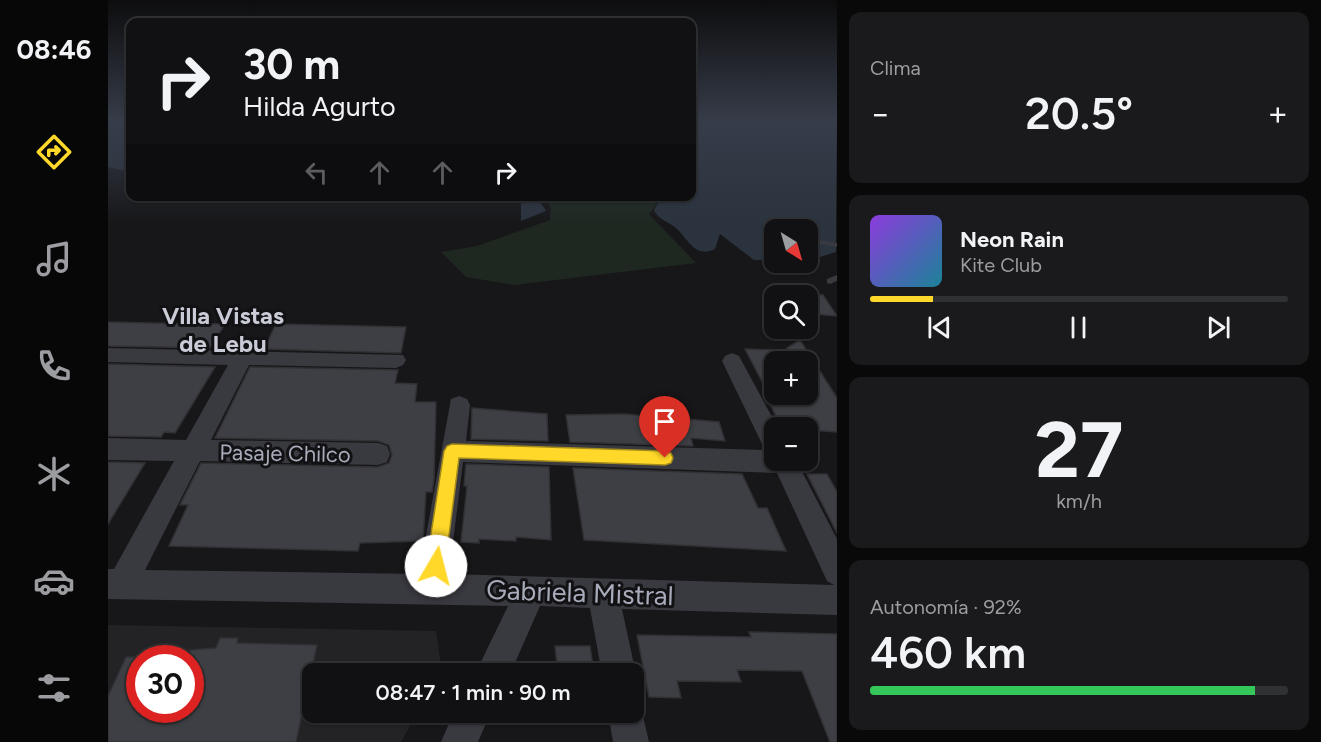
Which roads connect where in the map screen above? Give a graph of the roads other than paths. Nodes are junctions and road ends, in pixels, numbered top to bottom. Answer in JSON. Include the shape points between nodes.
{"nodes":[{"id":1,"x":823,"y":242,"type":"dead end"},
{"id":2,"x":837,"y":245,"type":"edge"},
{"id":3,"x":108,"y":355,"type":"edge"},
{"id":4,"x":241,"y":360,"type":"junction"},
{"id":5,"x":396,"y":360,"type":"dead end"},
{"id":6,"x":732,"y":361,"type":"dead end"},
{"id":7,"x":459,"y":405,"type":"dead end"},
{"id":8,"x":764,"y":424,"type":"edge"},
{"id":9,"x":108,"y":449,"type":"edge"},
{"id":10,"x":452,"y":451,"type":"junction"},
{"id":11,"x":191,"y":452,"type":"junction"},
{"id":12,"x":378,"y":454,"type":"dead end"},
{"id":13,"x":764,"y":455,"type":"edge"},
{"id":14,"x":788,"y":471,"type":"edge"},
{"id":15,"x":837,"y":571,"type":"edge"},
{"id":16,"x":115,"y":584,"type":"edge"},
{"id":17,"x":432,"y":589,"type":"junction"},
{"id":18,"x":531,"y":591,"type":"junction"},
{"id":19,"x":603,"y":593,"type":"junction"},
{"id":20,"x":837,"y":600,"type":"edge"},
{"id":21,"x":497,"y":663,"type":"edge"},
{"id":22,"x":616,"y":663,"type":"edge"},
{"id":23,"x":468,"y":723,"type":"edge"},
{"id":24,"x":628,"y":723,"type":"edge"},
{"id":25,"x":459,"y":742,"type":"edge"},
{"id":26,"x":631,"y":742,"type":"edge"}],
"edges":[{"from":1,"to":2,"type":"lane"},
{"from":3,"to":4,"type":"street"},
{"from":4,"to":5,"type":"street"},
{"from":4,"to":11,"type":"street"},
{"from":6,"to":8,"type":"street"},
{"from":7,"to":10,"type":"street"},
{"from":9,"to":11,"type":"street","name":"Pasaje Chilco"},
{"from":10,"to":13,"type":"street"},
{"from":10,"to":17,"type":"street"},
{"from":11,"to":12,"type":"street","name":"Pasaje Chilco"},
{"from":11,"to":16,"type":"street"},
{"from":14,"to":15,"type":"street"},
{"from":16,"to":17,"type":"street","name":"Gabriela Mistral"},
{"from":17,"to":18,"type":"street","name":"Gabriela Mistral"},
{"from":18,"to":19,"type":"street","name":"Gabriela Mistral"},
{"from":18,"to":21,"type":"street"},
{"from":19,"to":20,"type":"street","name":"Gabriela Mistral"},
{"from":19,"to":22,"type":"street"},
{"from":23,"to":25,"type":"street"},
{"from":24,"to":26,"type":"street"}]}
